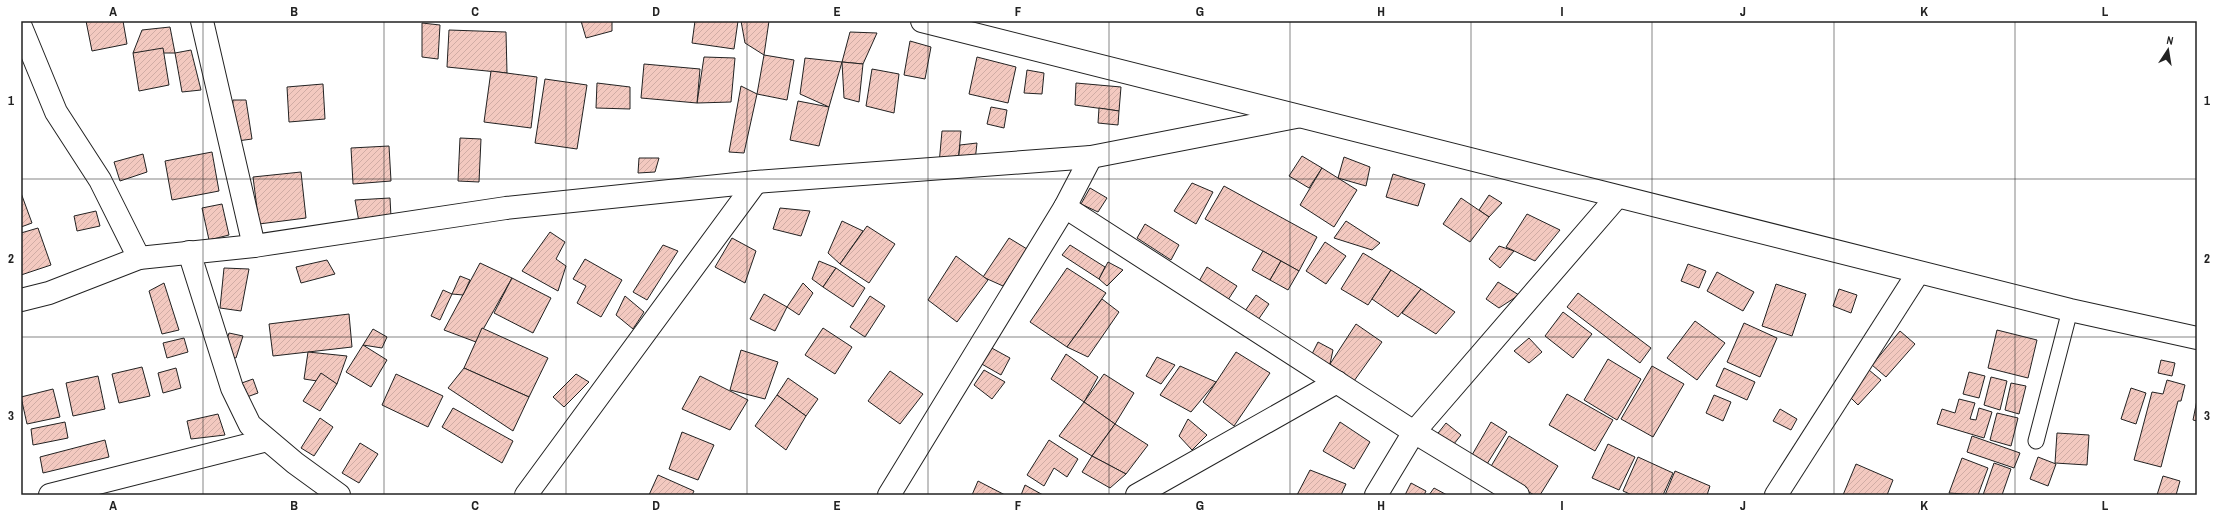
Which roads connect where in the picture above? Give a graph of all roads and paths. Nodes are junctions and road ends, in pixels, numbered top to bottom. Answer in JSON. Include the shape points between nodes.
{"nodes":[{"id":1,"x":202,"y":21,"type":"edge"},
{"id":2,"x":922,"y":21,"type":"edge"},
{"id":3,"x":21,"y":27,"type":"edge"},
{"id":4,"x":1303,"y":116,"type":"junction"},
{"id":5,"x":1091,"y":158,"type":"junction"},
{"id":6,"x":756,"y":182,"type":"junction"},
{"id":7,"x":1617,"y":198,"type":"junction"},
{"id":8,"x":1065,"y":207,"type":"junction"},
{"id":9,"x":254,"y":246,"type":"junction"},
{"id":10,"x":189,"y":252,"type":"junction"},
{"id":11,"x":139,"y":258,"type":"junction"},
{"id":12,"x":1918,"y":272,"type":"junction"},
{"id":13,"x":21,"y":300,"type":"edge"},
{"id":14,"x":2070,"y":310,"type":"junction"},
{"id":15,"x":2197,"y":338,"type":"edge"},
{"id":16,"x":1337,"y":382,"type":"junction"},
{"id":17,"x":1414,"y":432,"type":"junction"},
{"id":18,"x":267,"y":440,"type":"junction"},
{"id":19,"x":2036,"y":441,"type":"dead end"},
{"id":20,"x":50,"y":495,"type":"edge"},
{"id":21,"x":339,"y":495,"type":"edge"},
{"id":22,"x":526,"y":495,"type":"edge"},
{"id":23,"x":890,"y":495,"type":"edge"},
{"id":24,"x":1137,"y":495,"type":"edge"},
{"id":25,"x":1376,"y":495,"type":"edge"},
{"id":26,"x":1518,"y":495,"type":"edge"},
{"id":27,"x":1776,"y":495,"type":"edge"}],
"edges":[{"from":1,"to":9,"type":"street"},
{"from":2,"to":4,"type":"street"},
{"from":3,"to":11,"type":"street","via":[[56,112],[100,180]]},
{"from":4,"to":5,"type":"street"},
{"from":4,"to":7,"type":"street"},
{"from":5,"to":6,"type":"street"},
{"from":5,"to":8,"type":"street"},
{"from":6,"to":9,"type":"street","via":[[506,208]]},
{"from":6,"to":22,"type":"street"},
{"from":7,"to":12,"type":"street"},
{"from":7,"to":17,"type":"street"},
{"from":8,"to":16,"type":"street"},
{"from":8,"to":23,"type":"street"},
{"from":9,"to":10,"type":"street"},
{"from":10,"to":11,"type":"street"},
{"from":10,"to":18,"type":"street","via":[[232,388],[250,425]]},
{"from":11,"to":13,"type":"street","via":[[49,293]]},
{"from":12,"to":14,"type":"street"},
{"from":12,"to":27,"type":"street"},
{"from":14,"to":15,"type":"street"},
{"from":14,"to":19,"type":"lane"},
{"from":16,"to":17,"type":"street"},
{"from":16,"to":24,"type":"street"},
{"from":17,"to":25,"type":"street"},
{"from":17,"to":26,"type":"street"},
{"from":18,"to":20,"type":"street"},
{"from":18,"to":21,"type":"street"}]}
